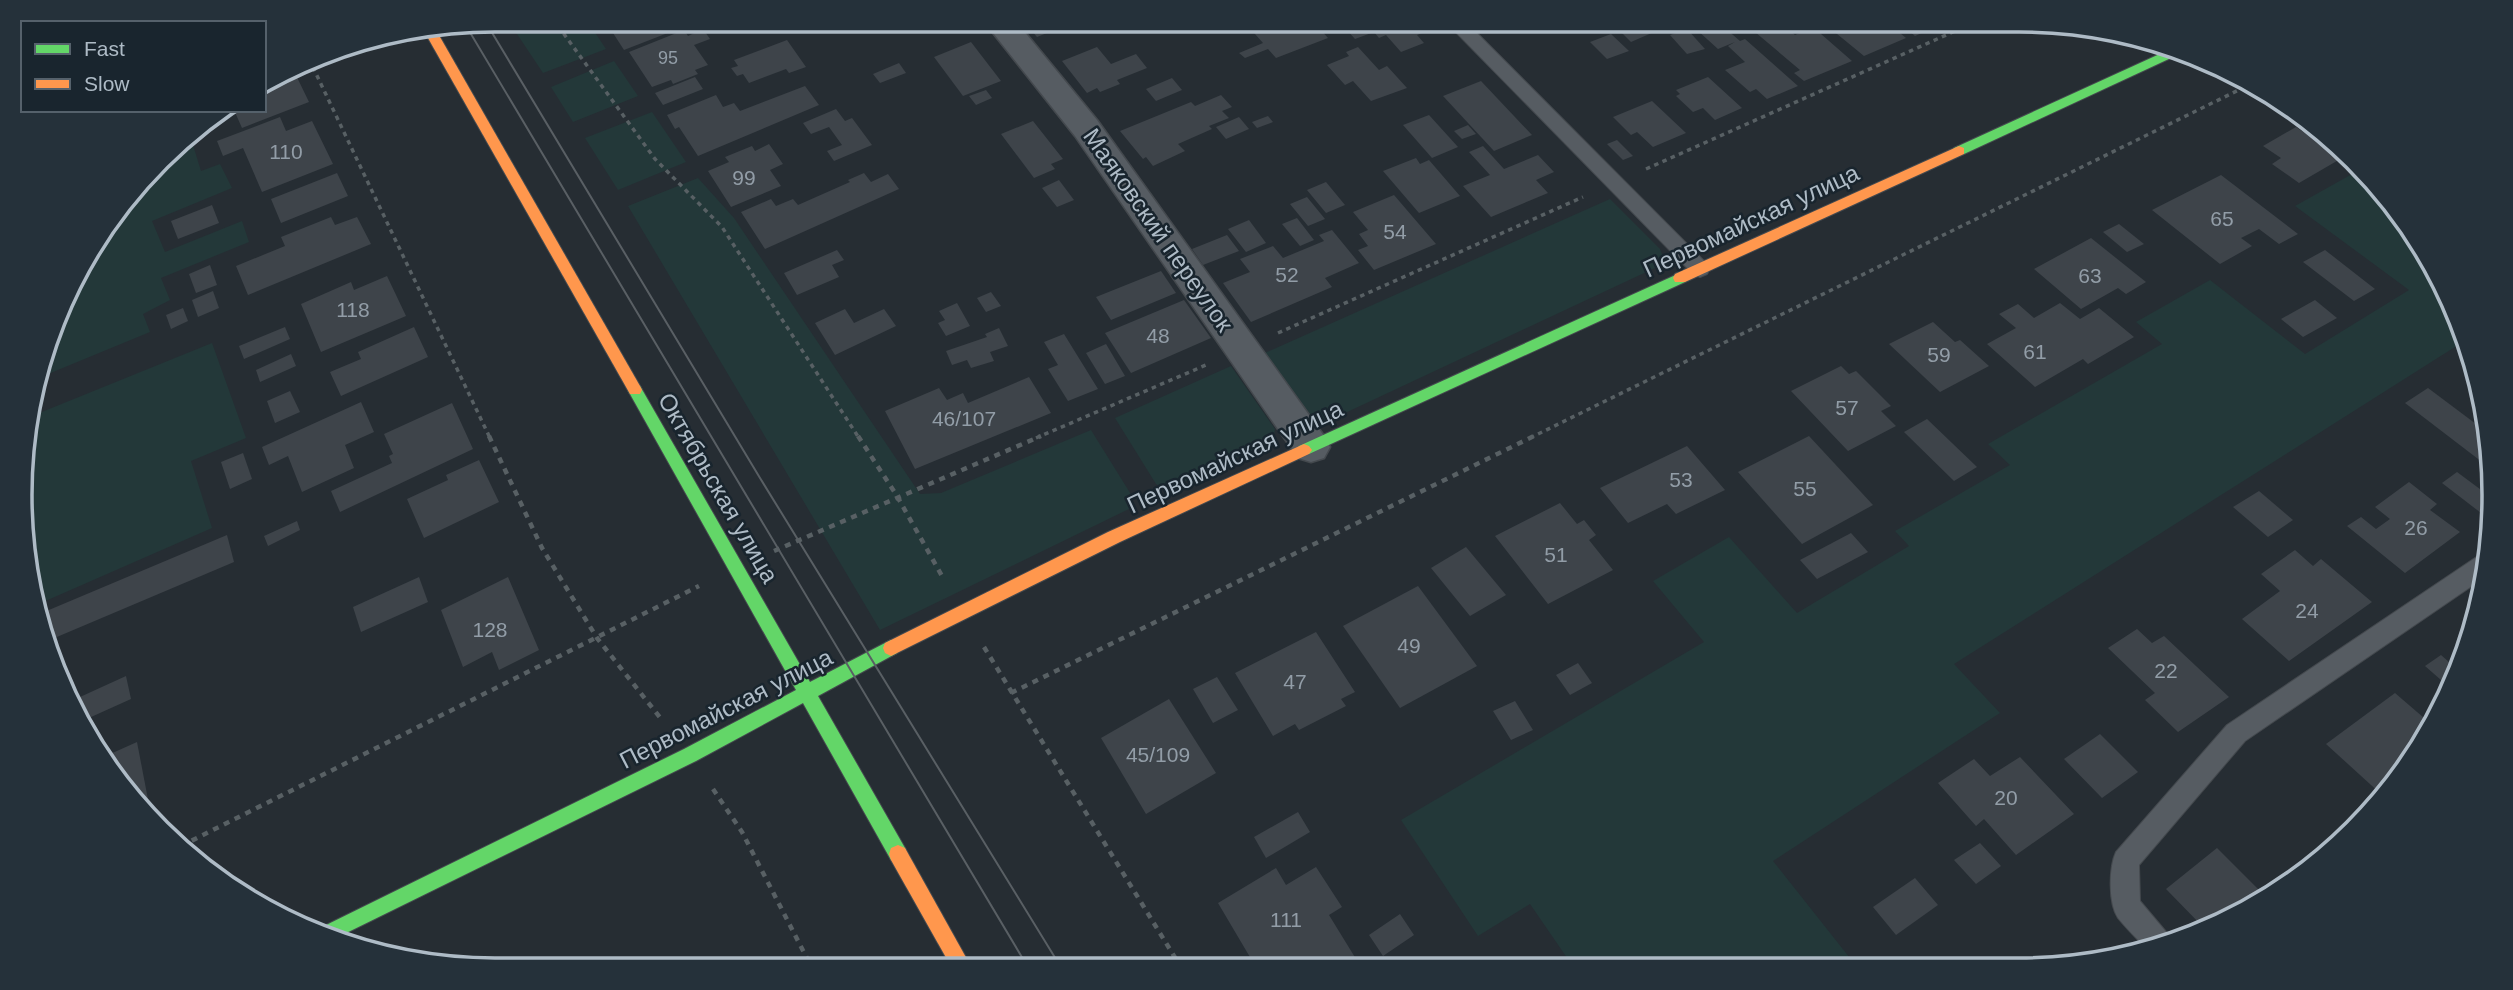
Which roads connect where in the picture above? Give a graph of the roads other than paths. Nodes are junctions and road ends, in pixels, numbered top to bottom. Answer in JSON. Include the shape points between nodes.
{"nodes":[{"id":1,"x":1008,"y":32,"type":"edge"},
{"id":2,"x":1465,"y":32,"type":"edge"},
{"id":3,"x":433,"y":35,"type":"edge"},
{"id":4,"x":2166,"y":56,"type":"edge"},
{"id":5,"x":1700,"y":269,"type":"junction"},
{"id":6,"x":1311,"y":447,"type":"junction"},
{"id":7,"x":2475,"y":570,"type":"edge"},
{"id":8,"x":810,"y":694,"type":"junction"},
{"id":9,"x":334,"y":929,"type":"edge"},
{"id":10,"x":2155,"y":938,"type":"edge"},
{"id":11,"x":957,"y":958,"type":"edge"}],
"edges":[{"from":1,"to":6,"type":"street","name":"Маяковский переулок","via":[[1087,128]]},
{"from":2,"to":5,"type":"lane"},
{"from":3,"to":8,"type":"street","name":"Октябрьская улица"},
{"from":4,"to":5,"type":"street","name":"Первомайская улица"},
{"from":5,"to":6,"type":"street","name":"Первомайская улица"},
{"from":6,"to":8,"type":"street","name":"Первомайская улица","via":[[962,611]]},
{"from":7,"to":10,"type":"lane","via":[[2236,733],[2125,862],[2126,907]]},
{"from":8,"to":9,"type":"street","name":"Первомайская улица"},
{"from":8,"to":11,"type":"street","name":"Октябрьская улица"}]}
